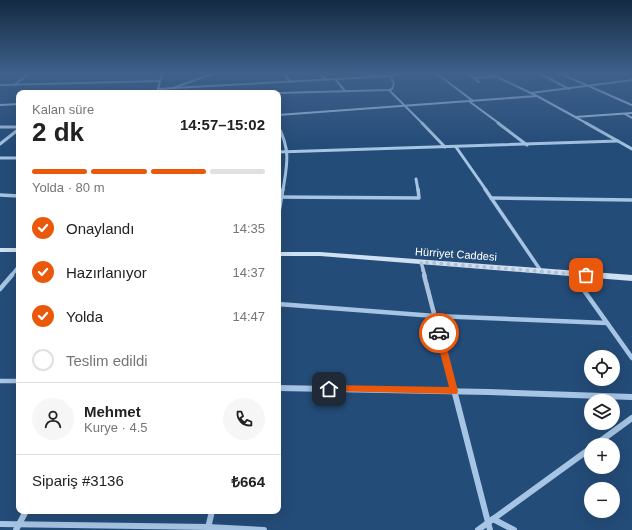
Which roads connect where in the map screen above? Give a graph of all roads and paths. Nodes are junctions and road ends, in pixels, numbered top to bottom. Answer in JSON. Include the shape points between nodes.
{"nodes":[{"id":1,"x":397,"y":98,"type":"edge"},
{"id":2,"x":468,"y":98,"type":"edge"},
{"id":3,"x":514,"y":98,"type":"edge"},
{"id":4,"x":540,"y":98,"type":"edge"},
{"id":5,"x":616,"y":98,"type":"edge"},
{"id":6,"x":632,"y":100,"type":"edge"},
{"id":7,"x":472,"y":101,"type":"junction"},
{"id":8,"x":623,"y":101,"type":"junction"},
{"id":9,"x":16,"y":104,"type":"edge"},
{"id":10,"x":0,"y":105,"type":"edge"},
{"id":11,"x":632,"y":105,"type":"edge"},
{"id":12,"x":405,"y":106,"type":"junction"},
{"id":13,"x":632,"y":113,"type":"edge"},
{"id":14,"x":625,"y":114,"type":"junction"},
{"id":15,"x":281,"y":115,"type":"edge"},
{"id":16,"x":574,"y":117,"type":"junction"},
{"id":17,"x":632,"y":118,"type":"edge"},
{"id":18,"x":0,"y":127,"type":"edge"},
{"id":19,"x":16,"y":128,"type":"edge"},
{"id":20,"x":16,"y":131,"type":"edge"},
{"id":21,"x":281,"y":132,"type":"edge"},
{"id":22,"x":618,"y":141,"type":"junction"},
{"id":23,"x":0,"y":144,"type":"edge"},
{"id":24,"x":527,"y":145,"type":"junction"},
{"id":25,"x":456,"y":147,"type":"junction"},
{"id":26,"x":444,"y":148,"type":"junction"},
{"id":27,"x":632,"y":149,"type":"edge"},
{"id":28,"x":287,"y":151,"type":"junction"},
{"id":29,"x":281,"y":152,"type":"edge"},
{"id":30,"x":0,"y":158,"type":"edge"},
{"id":31,"x":16,"y":158,"type":"edge"},
{"id":32,"x":416,"y":179,"type":"dead end"},
{"id":33,"x":281,"y":192,"type":"edge"},
{"id":34,"x":0,"y":195,"type":"edge"},
{"id":35,"x":16,"y":196,"type":"edge"},
{"id":36,"x":281,"y":197,"type":"edge"},
{"id":37,"x":491,"y":198,"type":"junction"},
{"id":38,"x":632,"y":200,"type":"edge"},
{"id":39,"x":0,"y":250,"type":"edge"},
{"id":40,"x":16,"y":250,"type":"edge"},
{"id":41,"x":281,"y":254,"type":"edge"},
{"id":42,"x":421,"y":262,"type":"junction"},
{"id":43,"x":16,"y":270,"type":"edge"},
{"id":44,"x":541,"y":272,"type":"junction"},
{"id":45,"x":572,"y":274,"type":"junction"},
{"id":46,"x":632,"y":278,"type":"edge"},
{"id":47,"x":0,"y":289,"type":"edge"},
{"id":48,"x":281,"y":304,"type":"edge"},
{"id":49,"x":435,"y":316,"type":"junction"},
{"id":50,"x":607,"y":323,"type":"junction"},
{"id":51,"x":632,"y":358,"type":"edge"},
{"id":52,"x":0,"y":381,"type":"edge"},
{"id":53,"x":16,"y":381,"type":"edge"},
{"id":54,"x":281,"y":388,"type":"edge"},
{"id":55,"x":454,"y":391,"type":"junction"},
{"id":56,"x":632,"y":397,"type":"edge"},
{"id":57,"x":632,"y":418,"type":"edge"},
{"id":58,"x":605,"y":438,"type":"edge"},
{"id":59,"x":584,"y":453,"type":"edge"},
{"id":60,"x":24,"y":514,"type":"edge"},
{"id":61,"x":211,"y":514,"type":"edge"},
{"id":62,"x":0,"y":524,"type":"edge"},
{"id":63,"x":491,"y":524,"type":"edge"},
{"id":64,"x":17,"y":527,"type":"edge"},
{"id":65,"x":208,"y":529,"type":"edge"},
{"id":66,"x":264,"y":530,"type":"edge"},
{"id":67,"x":478,"y":530,"type":"edge"},
{"id":68,"x":514,"y":530,"type":"edge"}],
"edges":[{"from":1,"to":12,"type":"street"},
{"from":2,"to":7,"type":"street"},
{"from":3,"to":7,"type":"street"},
{"from":4,"to":16,"type":"street"},
{"from":5,"to":8,"type":"street"},
{"from":6,"to":8,"type":"street"},
{"from":7,"to":12,"type":"street"},
{"from":7,"to":24,"type":"street"},
{"from":8,"to":11,"type":"street"},
{"from":9,"to":10,"type":"street"},
{"from":12,"to":15,"type":"street"},
{"from":12,"to":26,"type":"street"},
{"from":13,"to":14,"type":"street"},
{"from":14,"to":16,"type":"street"},
{"from":14,"to":17,"type":"street"},
{"from":16,"to":22,"type":"street"},
{"from":18,"to":19,"type":"street"},
{"from":20,"to":23,"type":"street"},
{"from":21,"to":28,"type":"street"},
{"from":22,"to":24,"type":"street"},
{"from":22,"to":27,"type":"street"},
{"from":24,"to":25,"type":"street"},
{"from":25,"to":26,"type":"street"},
{"from":25,"to":37,"type":"street"},
{"from":26,"to":28,"type":"street"},
{"from":28,"to":29,"type":"street"},
{"from":28,"to":33,"type":"street","via":[[288,160]]},
{"from":30,"to":31,"type":"street"},
{"from":32,"to":36,"type":"street","via":[[418,198]]},
{"from":34,"to":35,"type":"street"},
{"from":37,"to":38,"type":"street"},
{"from":37,"to":44,"type":"street"},
{"from":39,"to":40,"type":"street"},
{"from":41,"to":42,"type":"street","name":"Hürriyet Caddesi","via":[[320,254]]},
{"from":42,"to":44,"type":"street","name":"Hürriyet Caddesi"},
{"from":42,"to":49,"type":"street"},
{"from":43,"to":47,"type":"street"},
{"from":44,"to":45,"type":"street","name":"Hürriyet Caddesi"},
{"from":45,"to":46,"type":"street","name":"Hürriyet Caddesi"},
{"from":45,"to":50,"type":"street"},
{"from":48,"to":49,"type":"street"},
{"from":49,"to":50,"type":"street"},
{"from":49,"to":55,"type":"street"},
{"from":50,"to":51,"type":"street"},
{"from":52,"to":53,"type":"street"},
{"from":54,"to":55,"type":"street"},
{"from":55,"to":56,"type":"street"},
{"from":55,"to":63,"type":"street"},
{"from":57,"to":58,"type":"street"},
{"from":59,"to":63,"type":"street"},
{"from":60,"to":64,"type":"street"},
{"from":61,"to":65,"type":"street"},
{"from":62,"to":64,"type":"street"},
{"from":63,"to":67,"type":"street"},
{"from":63,"to":68,"type":"street"},
{"from":64,"to":65,"type":"street"},
{"from":65,"to":66,"type":"street"}]}
